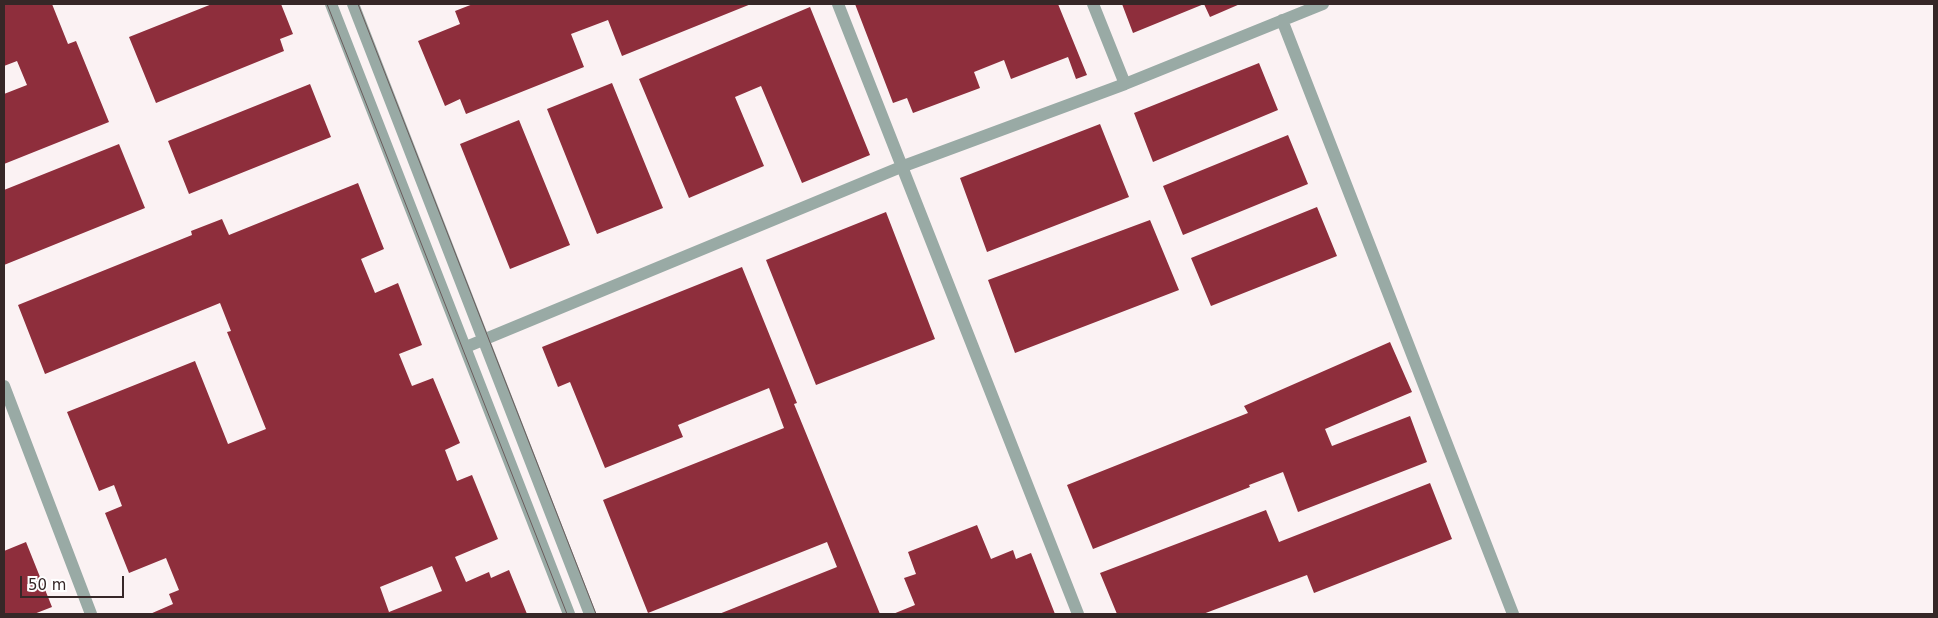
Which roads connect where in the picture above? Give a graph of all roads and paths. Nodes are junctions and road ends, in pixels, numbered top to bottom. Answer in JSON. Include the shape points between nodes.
{"nodes":[{"id":1,"x":331,"y":4,"type":"edge"},
{"id":2,"x":353,"y":4,"type":"edge"},
{"id":3,"x":838,"y":4,"type":"edge"},
{"id":4,"x":1093,"y":4,"type":"edge"},
{"id":5,"x":1323,"y":4,"type":"edge"},
{"id":6,"x":1282,"y":20,"type":"junction"},
{"id":7,"x":1125,"y":84,"type":"junction"},
{"id":8,"x":901,"y":167,"type":"junction"},
{"id":9,"x":482,"y":340,"type":"junction"},
{"id":10,"x":466,"y":348,"type":"junction"},
{"id":11,"x":4,"y":386,"type":"edge"},
{"id":12,"x":91,"y":614,"type":"edge"},
{"id":13,"x":569,"y":614,"type":"edge"},
{"id":14,"x":590,"y":614,"type":"edge"},
{"id":15,"x":1078,"y":614,"type":"edge"},
{"id":16,"x":1513,"y":614,"type":"edge"}],
"edges":[{"from":1,"to":10,"type":"street"},
{"from":2,"to":9,"type":"street"},
{"from":3,"to":8,"type":"street"},
{"from":4,"to":7,"type":"street"},
{"from":5,"to":6,"type":"street"},
{"from":6,"to":7,"type":"street"},
{"from":6,"to":16,"type":"street"},
{"from":7,"to":8,"type":"street"},
{"from":8,"to":9,"type":"street"},
{"from":8,"to":15,"type":"street"},
{"from":9,"to":10,"type":"street"},
{"from":9,"to":14,"type":"street"},
{"from":10,"to":13,"type":"street"},
{"from":11,"to":12,"type":"street"}]}
